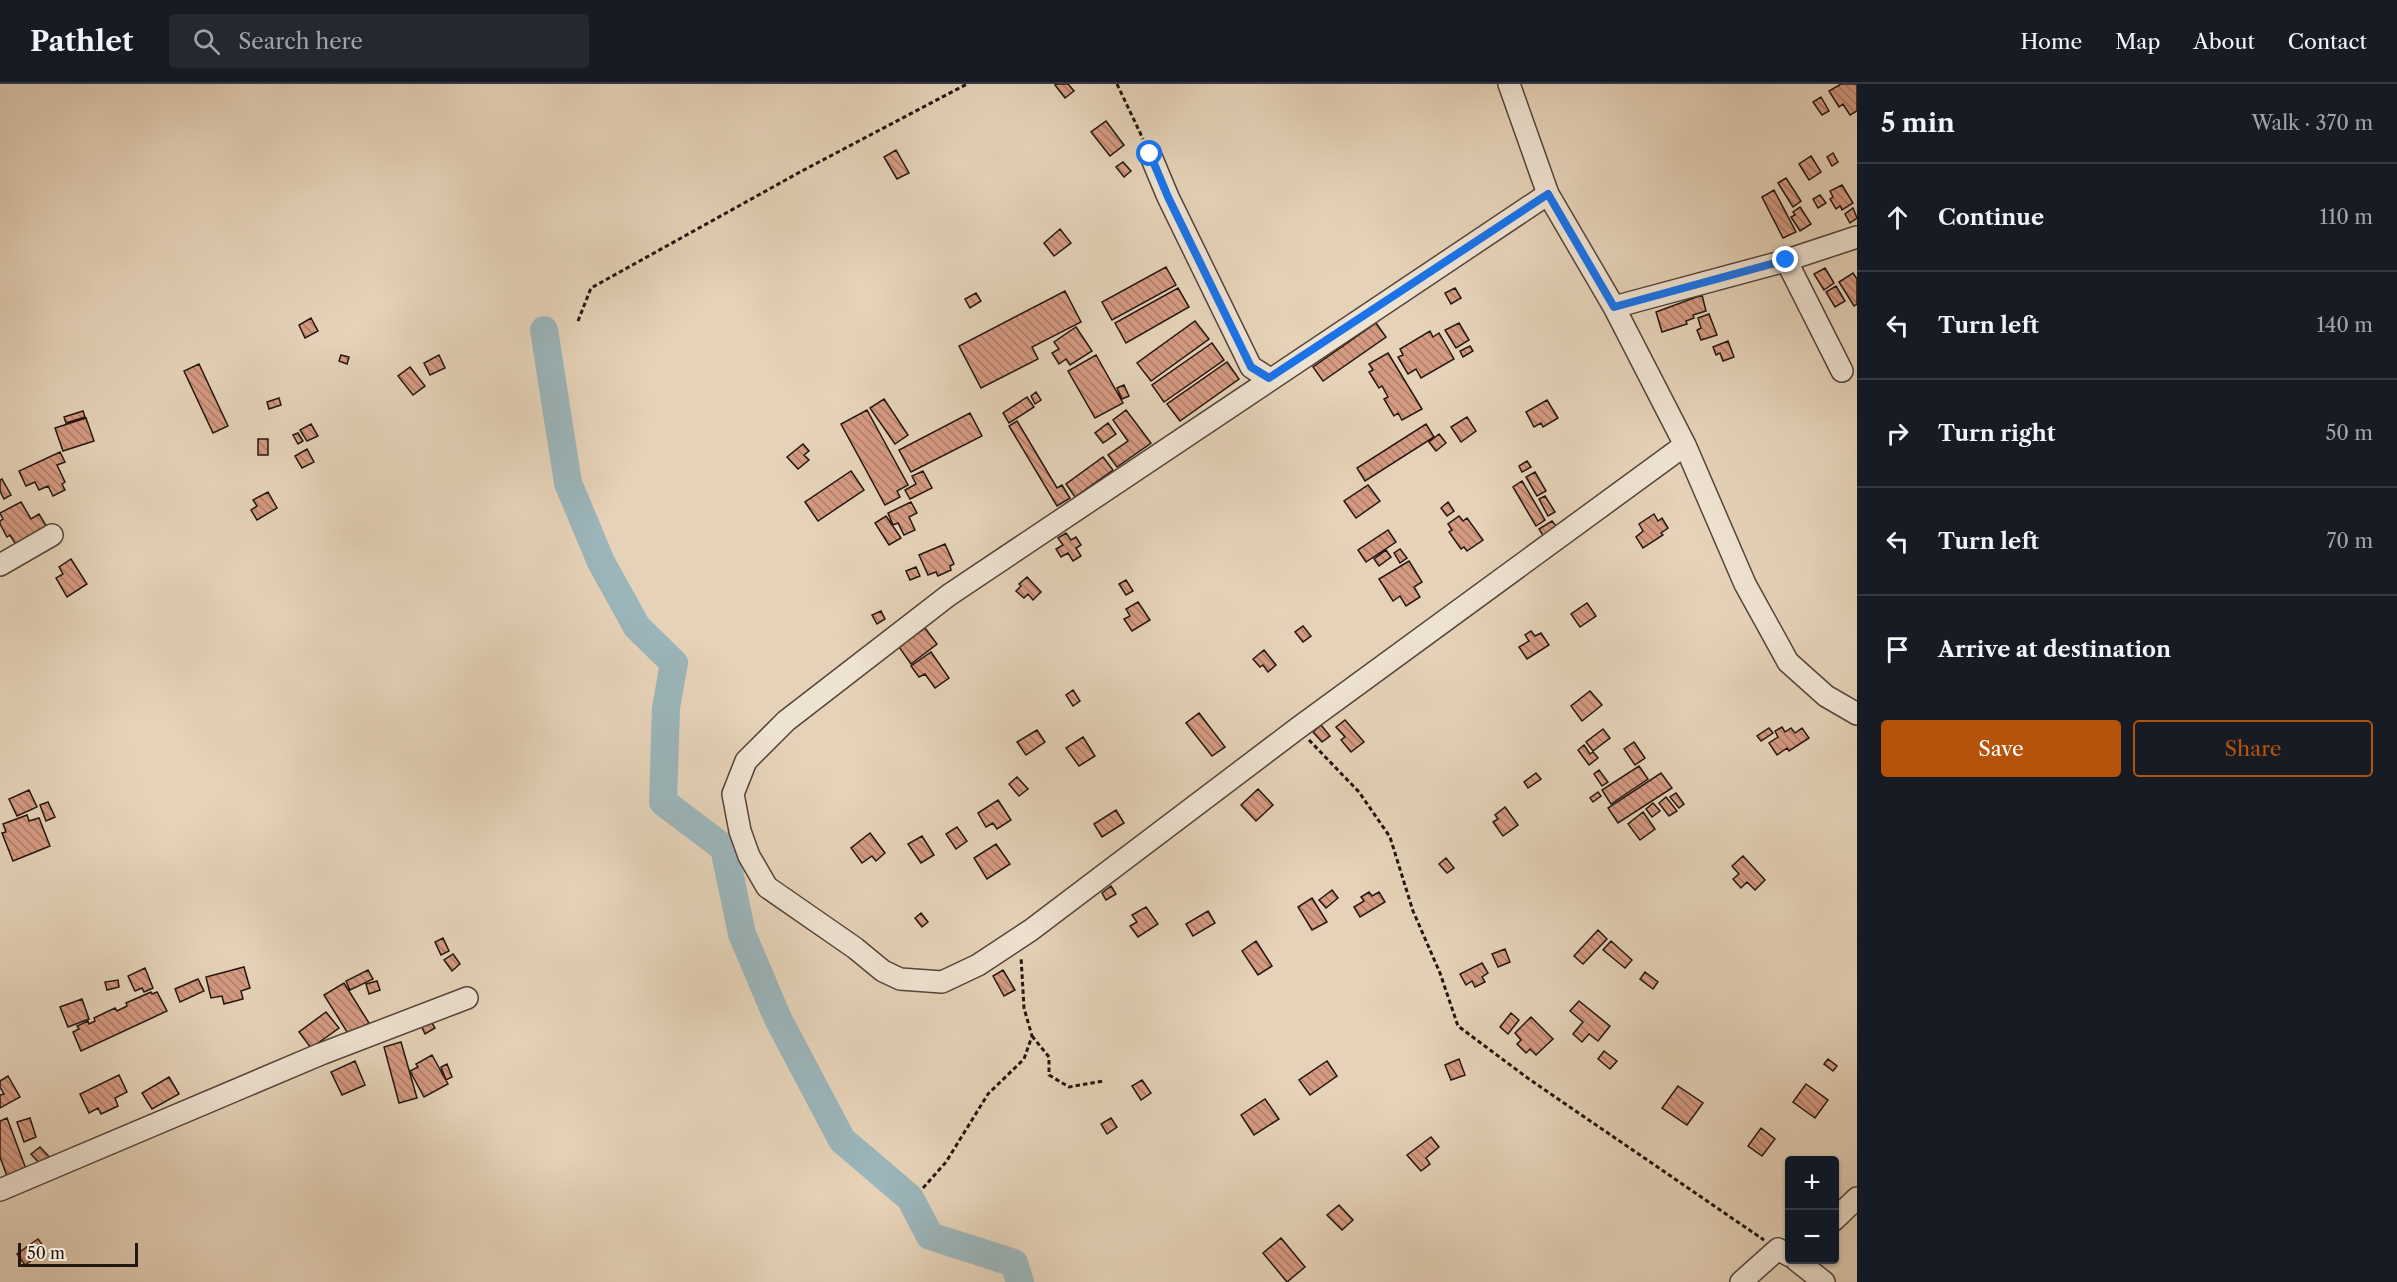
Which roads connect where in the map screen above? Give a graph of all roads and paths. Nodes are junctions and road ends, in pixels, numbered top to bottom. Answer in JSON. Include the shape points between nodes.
{"nodes":[{"id":1,"x":967,"y":84,"type":"edge"},
{"id":2,"x":1117,"y":84,"type":"edge"},
{"id":3,"x":1509,"y":84,"type":"edge"},
{"id":4,"x":1150,"y":154,"type":"joint"},
{"id":5,"x":1548,"y":194,"type":"junction"},
{"id":6,"x":1857,"y":237,"type":"edge"},
{"id":7,"x":1786,"y":260,"type":"junction"},
{"id":8,"x":1614,"y":307,"type":"junction"},
{"id":9,"x":578,"y":321,"type":"dead end"},
{"id":10,"x":1842,"y":371,"type":"dead end"},
{"id":11,"x":1269,"y":378,"type":"junction"},
{"id":12,"x":1685,"y":445,"type":"junction"},
{"id":13,"x":52,"y":536,"type":"dead end"},
{"id":14,"x":0,"y":565,"type":"edge"},
{"id":15,"x":1856,"y":712,"type":"edge"},
{"id":16,"x":1298,"y":728,"type":"junction"},
{"id":17,"x":1031,"y":930,"type":"junction"},
{"id":18,"x":467,"y":998,"type":"dead end"},
{"id":19,"x":1032,"y":1036,"type":"junction"},
{"id":20,"x":1103,"y":1081,"type":"dead end"},
{"id":21,"x":923,"y":1188,"type":"dead end"},
{"id":22,"x":0,"y":1190,"type":"edge"},
{"id":23,"x":1857,"y":1198,"type":"edge"},
{"id":24,"x":1839,"y":1215,"type":"edge"},
{"id":25,"x":1785,"y":1253,"type":"edge"},
{"id":26,"x":1785,"y":1257,"type":"edge"},
{"id":27,"x":1800,"y":1264,"type":"edge"},
{"id":28,"x":1742,"y":1282,"type":"edge"},
{"id":29,"x":1824,"y":1282,"type":"edge"}],
"edges":[{"from":1,"to":9,"type":"path","via":[[591,288]]},
{"from":2,"to":4,"type":"path"},
{"from":3,"to":5,"type":"street"},
{"from":4,"to":11,"type":"street","via":[[1251,367]]},
{"from":5,"to":8,"type":"street"},
{"from":5,"to":11,"type":"street"},
{"from":6,"to":7,"type":"street"},
{"from":7,"to":8,"type":"street"},
{"from":7,"to":10,"type":"street"},
{"from":8,"to":12,"type":"street"},
{"from":11,"to":17,"type":"street","via":[[949,595],[786,721],[746,761],[733,794],[749,856],[767,887],[883,971],[900,979],[942,982],[978,965]]},
{"from":12,"to":15,"type":"street","via":[[1745,584],[1788,662],[1826,696]]},
{"from":12,"to":16,"type":"street"},
{"from":13,"to":14,"type":"street"},
{"from":16,"to":17,"type":"street"},
{"from":16,"to":25,"type":"path","via":[[1359,792],[1390,837],[1413,911],[1458,1026],[1528,1079]]},
{"from":17,"to":19,"type":"path","via":[[1020,961],[1024,1008]]},
{"from":18,"to":22,"type":"street","via":[[321,1054]]},
{"from":19,"to":20,"type":"path","via":[[1048,1057],[1048,1075],[1070,1087]]},
{"from":19,"to":21,"type":"path","via":[[1024,1059],[988,1094],[946,1162]]},
{"from":23,"to":24,"type":"street"},
{"from":26,"to":28,"type":"street"},
{"from":27,"to":29,"type":"street"}]}
